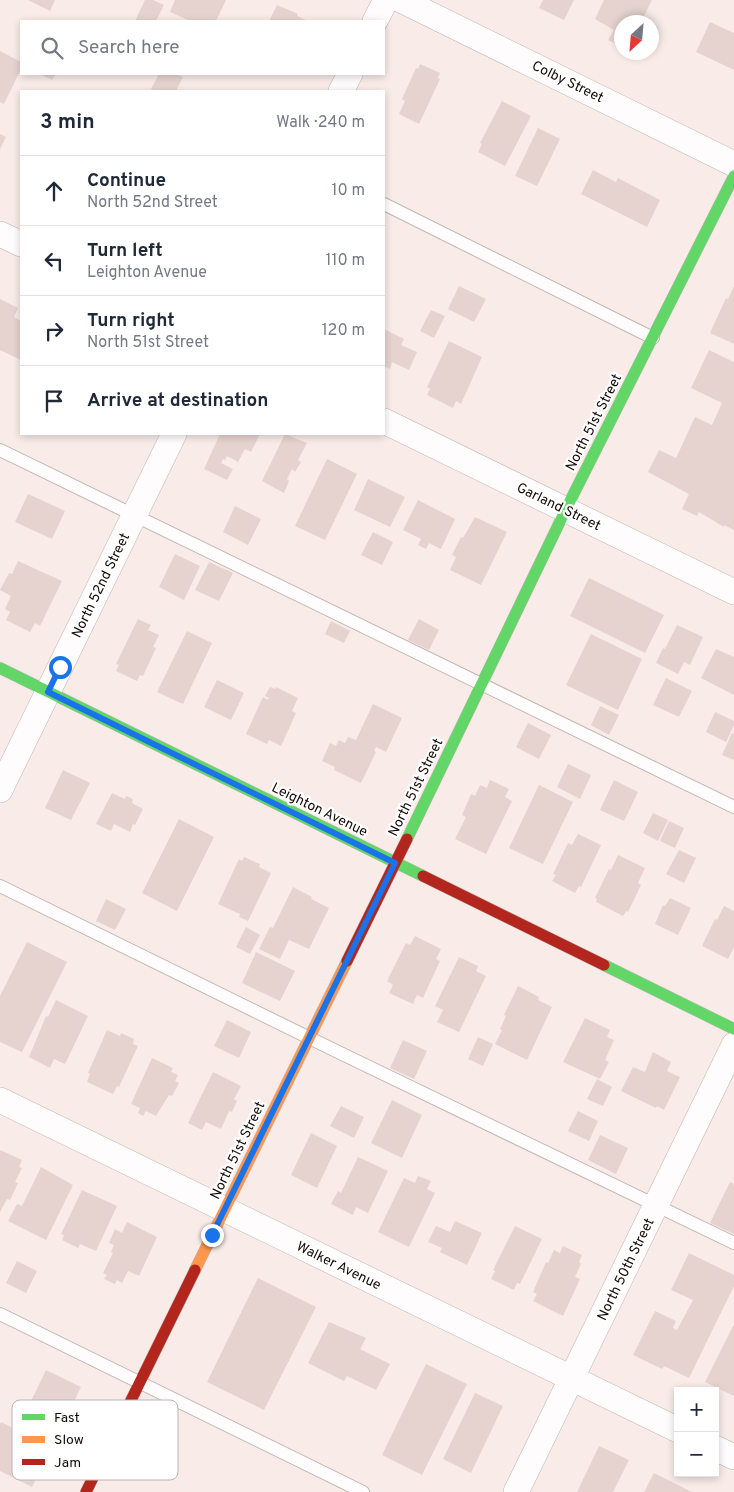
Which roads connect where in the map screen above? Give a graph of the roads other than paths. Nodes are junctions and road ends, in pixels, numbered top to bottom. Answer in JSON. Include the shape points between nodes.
{"nodes":[{"id":1,"x":386,"y":0,"type":"edge"},
{"id":2,"x":402,"y":0,"type":"edge"},
{"id":3,"x":376,"y":20,"type":"edge"},
{"id":4,"x":349,"y":75,"type":"edge"},
{"id":5,"x":342,"y":90,"type":"edge"},
{"id":6,"x":734,"y":164,"type":"edge"},
{"id":7,"x":734,"y":176,"type":"edge"},
{"id":8,"x":385,"y":204,"type":"edge"},
{"id":9,"x":0,"y":234,"type":"edge"},
{"id":10,"x":20,"y":244,"type":"edge"},
{"id":11,"x":653,"y":338,"type":"junction"},
{"id":12,"x":385,"y":421,"type":"edge"},
{"id":13,"x":174,"y":435,"type":"edge"},
{"id":14,"x":0,"y":450,"type":"edge"},
{"id":15,"x":566,"y":509,"type":"junction"},
{"id":16,"x":134,"y":516,"type":"junction"},
{"id":17,"x":734,"y":592,"type":"edge"},
{"id":18,"x":0,"y":668,"type":"edge"},
{"id":19,"x":482,"y":684,"type":"junction"},
{"id":20,"x":48,"y":692,"type":"junction"},
{"id":21,"x":0,"y":790,"type":"edge"},
{"id":22,"x":734,"y":807,"type":"edge"},
{"id":23,"x":395,"y":863,"type":"junction"},
{"id":24,"x":0,"y":886,"type":"edge"},
{"id":25,"x":734,"y":1029,"type":"edge"},
{"id":26,"x":308,"y":1038,"type":"junction"},
{"id":27,"x":734,"y":1045,"type":"edge"},
{"id":28,"x":0,"y":1100,"type":"edge"},
{"id":29,"x":656,"y":1205,"type":"junction"},
{"id":30,"x":225,"y":1209,"type":"junction"},
{"id":31,"x":734,"y":1243,"type":"edge"},
{"id":32,"x":0,"y":1314,"type":"edge"},
{"id":33,"x":572,"y":1378,"type":"junction"},
{"id":34,"x":141,"y":1382,"type":"junction"},
{"id":35,"x":132,"y":1400,"type":"edge"},
{"id":36,"x":177,"y":1400,"type":"edge"},
{"id":37,"x":178,"y":1400,"type":"edge"},
{"id":38,"x":674,"y":1428,"type":"edge"},
{"id":39,"x":719,"y":1450,"type":"edge"},
{"id":40,"x":734,"y":1457,"type":"edge"},
{"id":41,"x":92,"y":1480,"type":"edge"},
{"id":42,"x":86,"y":1492,"type":"edge"},
{"id":43,"x":363,"y":1492,"type":"edge"},
{"id":44,"x":516,"y":1492,"type":"edge"}],
"edges":[{"from":1,"to":3,"type":"street"},
{"from":2,"to":6,"type":"street","name":"Colby Street"},
{"from":4,"to":5,"type":"street"},
{"from":7,"to":11,"type":"street","name":"North 51st Street"},
{"from":8,"to":11,"type":"lane"},
{"from":9,"to":10,"type":"street"},
{"from":11,"to":15,"type":"street","name":"North 51st Street"},
{"from":12,"to":15,"type":"street","name":"Garland Street"},
{"from":13,"to":16,"type":"street","name":"North 52nd Street"},
{"from":14,"to":16,"type":"lane"},
{"from":15,"to":17,"type":"street","name":"Garland Street"},
{"from":15,"to":19,"type":"street","name":"North 51st Street"},
{"from":16,"to":19,"type":"lane"},
{"from":16,"to":20,"type":"street","name":"North 52nd Street"},
{"from":18,"to":20,"type":"street","name":"Leighton Avenue"},
{"from":19,"to":22,"type":"lane"},
{"from":19,"to":23,"type":"street","name":"North 51st Street"},
{"from":20,"to":21,"type":"street","name":"North 52nd Street"},
{"from":20,"to":23,"type":"street","name":"Leighton Avenue"},
{"from":23,"to":25,"type":"street","name":"Leighton Avenue"},
{"from":23,"to":26,"type":"street","name":"North 51st Street"},
{"from":24,"to":26,"type":"lane"},
{"from":26,"to":29,"type":"lane"},
{"from":26,"to":30,"type":"street","name":"North 51st Street"},
{"from":27,"to":29,"type":"street","name":"North 50th Street"},
{"from":28,"to":30,"type":"street","name":"Walker Avenue"},
{"from":29,"to":31,"type":"lane"},
{"from":29,"to":33,"type":"street","name":"North 50th Street"},
{"from":30,"to":33,"type":"street","name":"Walker Avenue"},
{"from":30,"to":34,"type":"street","name":"North 51st Street"},
{"from":32,"to":34,"type":"lane"},
{"from":33,"to":38,"type":"street","name":"Walker Avenue"},
{"from":33,"to":44,"type":"street","name":"North 50th Street"},
{"from":34,"to":35,"type":"street","name":"North 51st Street"},
{"from":34,"to":36,"type":"lane"},
{"from":37,"to":43,"type":"lane"},
{"from":39,"to":40,"type":"street"},
{"from":41,"to":42,"type":"street","name":"North 51st Street"}]}
